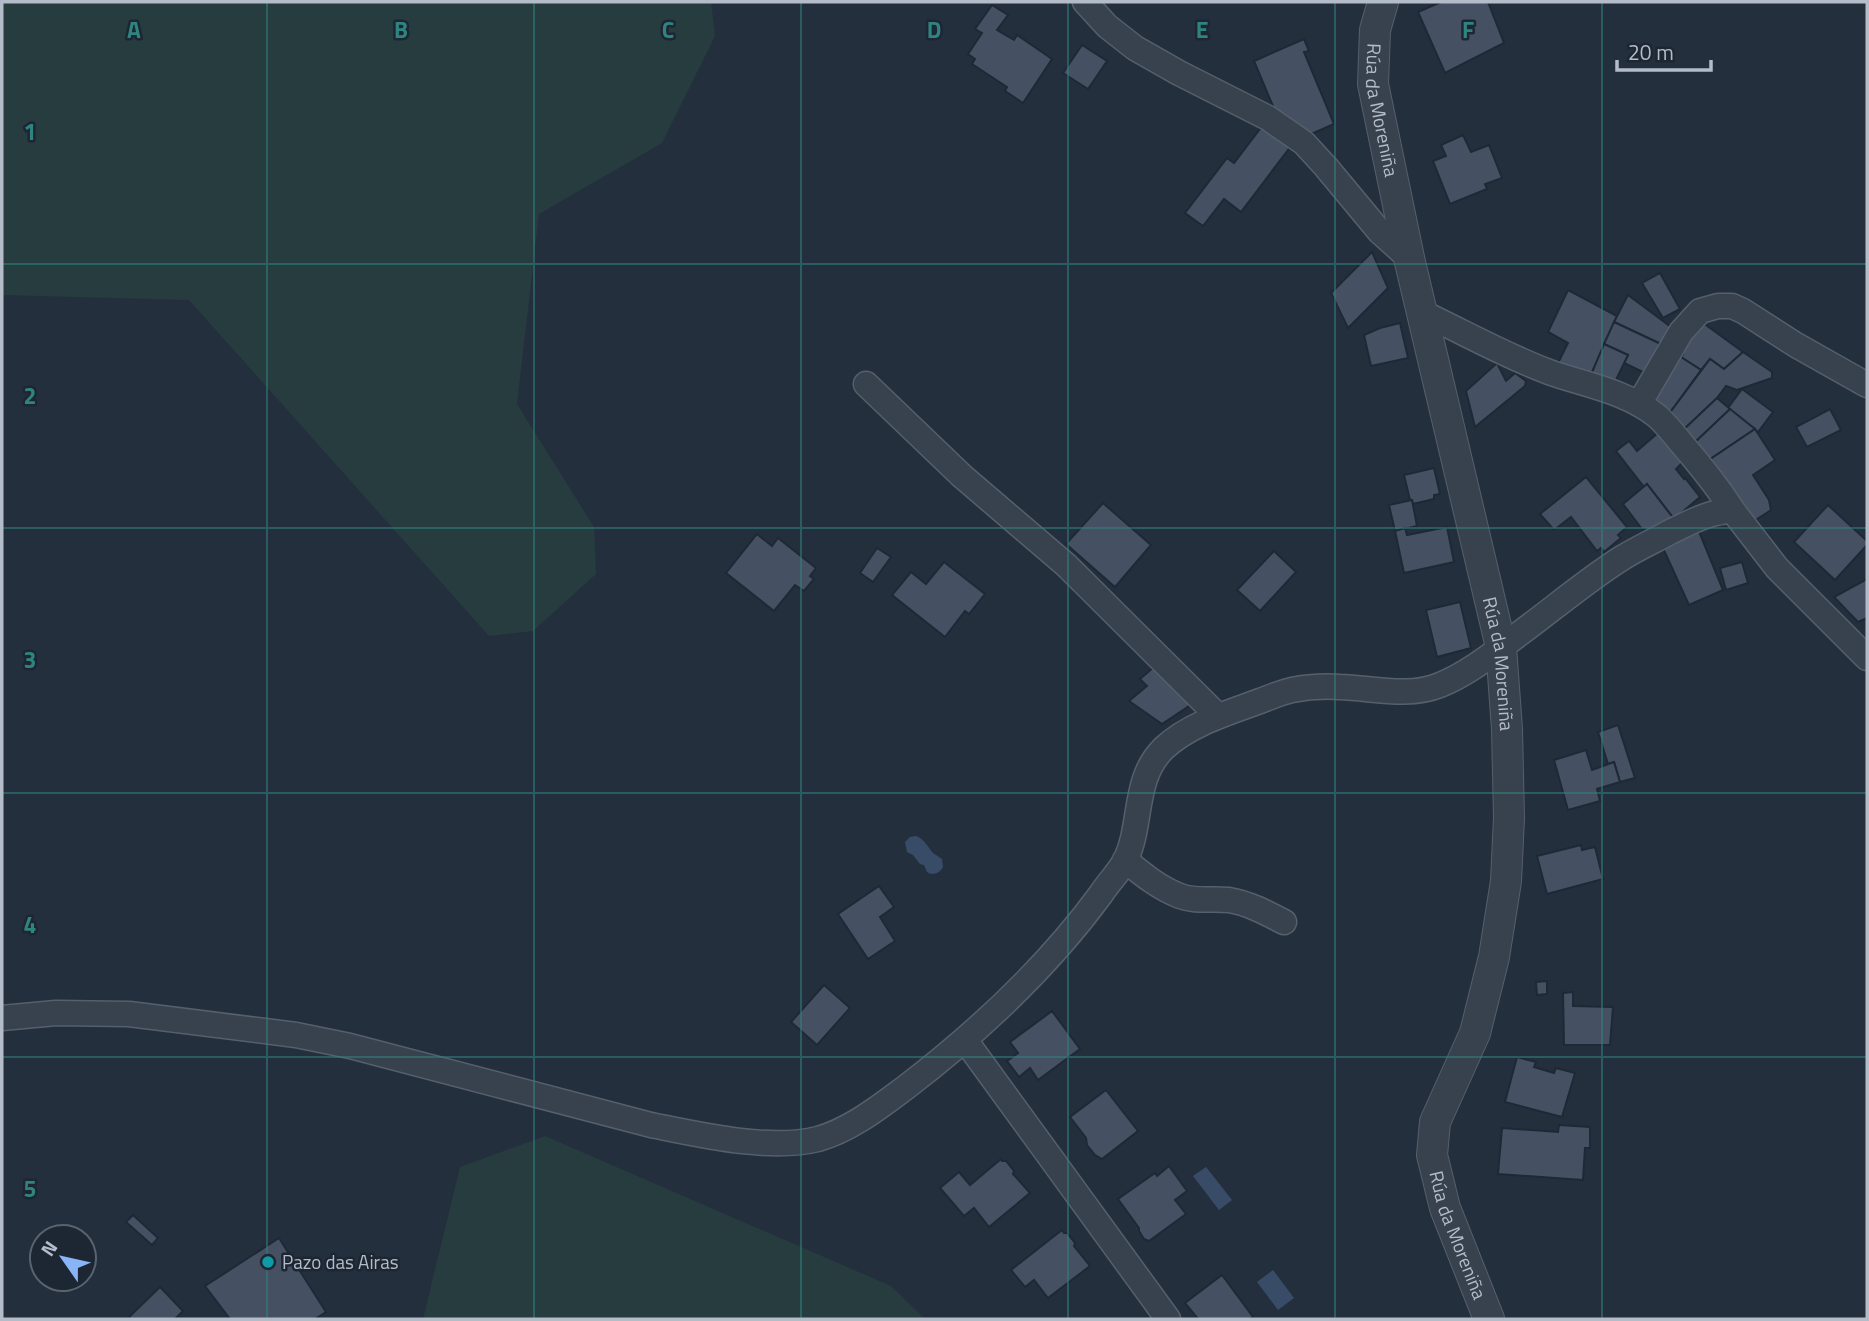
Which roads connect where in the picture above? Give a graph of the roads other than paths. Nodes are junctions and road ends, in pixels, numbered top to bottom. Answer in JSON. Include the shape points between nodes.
{"nodes":[{"id":1,"x":1084,"y":2,"type":"edge"},
{"id":2,"x":1383,"y":2,"type":"edge"},
{"id":3,"x":1409,"y":258,"type":"junction"},
{"id":4,"x":1423,"y":313,"type":"junction"},
{"id":5,"x":866,"y":384,"type":"dead end"},
{"id":6,"x":1867,"y":384,"type":"edge"},
{"id":7,"x":1639,"y":404,"type":"junction"},
{"id":8,"x":1733,"y":511,"type":"junction"},
{"id":9,"x":1501,"y":647,"type":"junction"},
{"id":10,"x":1867,"y":658,"type":"edge"},
{"id":11,"x":1217,"y":716,"type":"junction"},
{"id":12,"x":1125,"y":860,"type":"junction"},
{"id":13,"x":1284,"y":922,"type":"dead end"},
{"id":14,"x":2,"y":1018,"type":"edge"},
{"id":15,"x":965,"y":1040,"type":"junction"},
{"id":16,"x":1168,"y":1319,"type":"edge"},
{"id":17,"x":1489,"y":1319,"type":"edge"}],
"edges":[{"from":1,"to":3,"type":"street","via":[[1135,48],[1268,118],[1304,143],[1380,232]]},
{"from":2,"to":3,"type":"street","name":"Rúa da Moreniña","via":[[1375,30],[1373,84]]},
{"from":3,"to":4,"type":"street","name":"Rúa da Moreniña"},
{"from":4,"to":7,"type":"street","via":[[1516,358]]},
{"from":4,"to":9,"type":"street","name":"Rúa da Moreniña"},
{"from":5,"to":11,"type":"street","via":[[962,476],[1066,565]]},
{"from":6,"to":7,"type":"street","via":[[1743,311],[1718,306],[1700,311],[1681,332]]},
{"from":7,"to":8,"type":"street","via":[[1668,427]]},
{"from":8,"to":9,"type":"street","via":[[1698,518],[1642,546]]},
{"from":8,"to":10,"type":"street","via":[[1777,568]]},
{"from":9,"to":11,"type":"street","via":[[1460,675],[1419,691],[1338,686],[1291,690]]},
{"from":9,"to":17,"type":"street","name":"Rúa da Moreniña","via":[[1509,818],[1506,881],[1475,1033],[1435,1122],[1433,1155],[1445,1208]]},
{"from":11,"to":12,"type":"street","via":[[1175,738],[1149,768]]},
{"from":12,"to":13,"type":"street","via":[[1160,887],[1182,897],[1229,900]]},
{"from":12,"to":15,"type":"street","via":[[1059,947]]},
{"from":14,"to":15,"type":"street","via":[[129,1014],[296,1035],[651,1125],[771,1144],[821,1138],[849,1126]]},
{"from":15,"to":16,"type":"street"}]}
